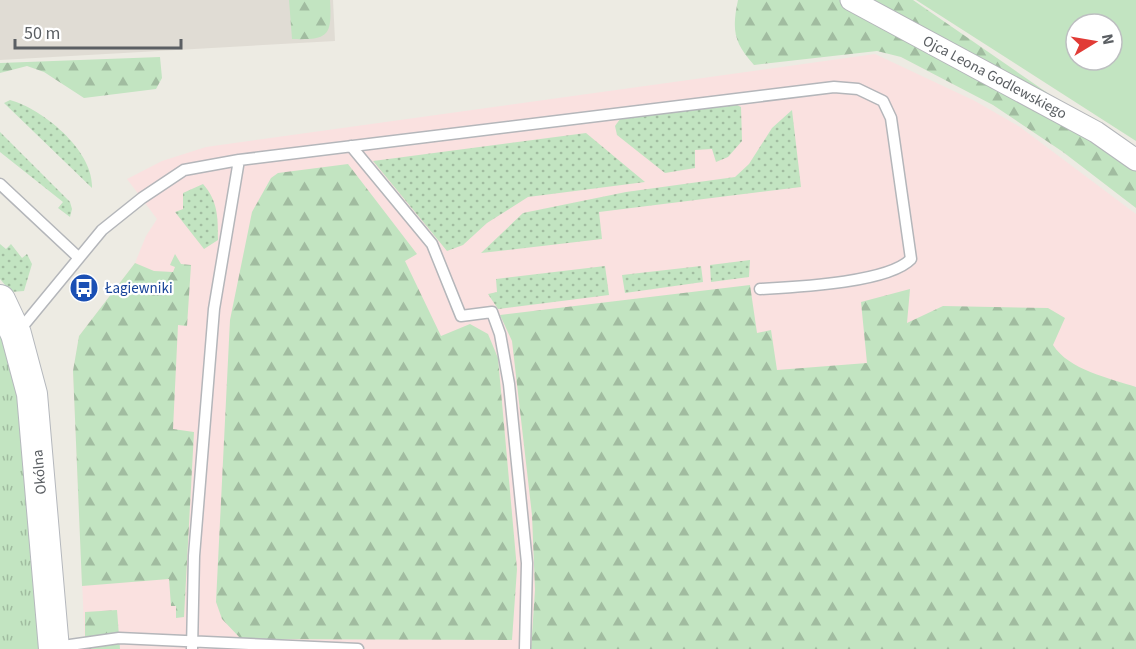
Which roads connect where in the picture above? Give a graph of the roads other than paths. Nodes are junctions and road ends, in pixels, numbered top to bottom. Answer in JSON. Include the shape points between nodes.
{"nodes":[{"id":1,"x":851,"y":0,"type":"edge"},
{"id":2,"x":351,"y":146,"type":"junction"},
{"id":3,"x":239,"y":160,"type":"junction"},
{"id":4,"x":1136,"y":160,"type":"edge"},
{"id":5,"x":0,"y":184,"type":"edge"},
{"id":6,"x":78,"y":257,"type":"junction"},
{"id":7,"x":760,"y":289,"type":"dead end"},
{"id":8,"x":0,"y":300,"type":"edge"},
{"id":9,"x":16,"y":334,"type":"junction"},
{"id":10,"x":192,"y":646,"type":"edge"},
{"id":11,"x":54,"y":648,"type":"edge"},
{"id":12,"x":358,"y":649,"type":"edge"},
{"id":13,"x":525,"y":649,"type":"edge"}],
"edges":[{"from":1,"to":4,"type":"street","name":"Ojca Leona Godlewskiego","via":[[1096,132]]},
{"from":2,"to":3,"type":"lane"},
{"from":2,"to":7,"type":"lane","via":[[834,87],[858,89],[883,101],[891,118],[911,259],[905,266],[878,276]]},
{"from":2,"to":13,"type":"lane","via":[[432,244],[461,316],[492,312],[500,334],[509,384],[527,563]]},
{"from":3,"to":6,"type":"lane","via":[[201,165],[171,177],[102,230]]},
{"from":3,"to":10,"type":"lane","via":[[214,309],[194,556]]},
{"from":5,"to":6,"type":"lane"},
{"from":6,"to":9,"type":"lane"},
{"from":8,"to":9,"type":"street","name":"Okólna"},
{"from":9,"to":11,"type":"street","name":"Okólna","via":[[32,394]]},
{"from":10,"to":11,"type":"lane","via":[[119,638]]},
{"from":10,"to":12,"type":"lane"}]}
